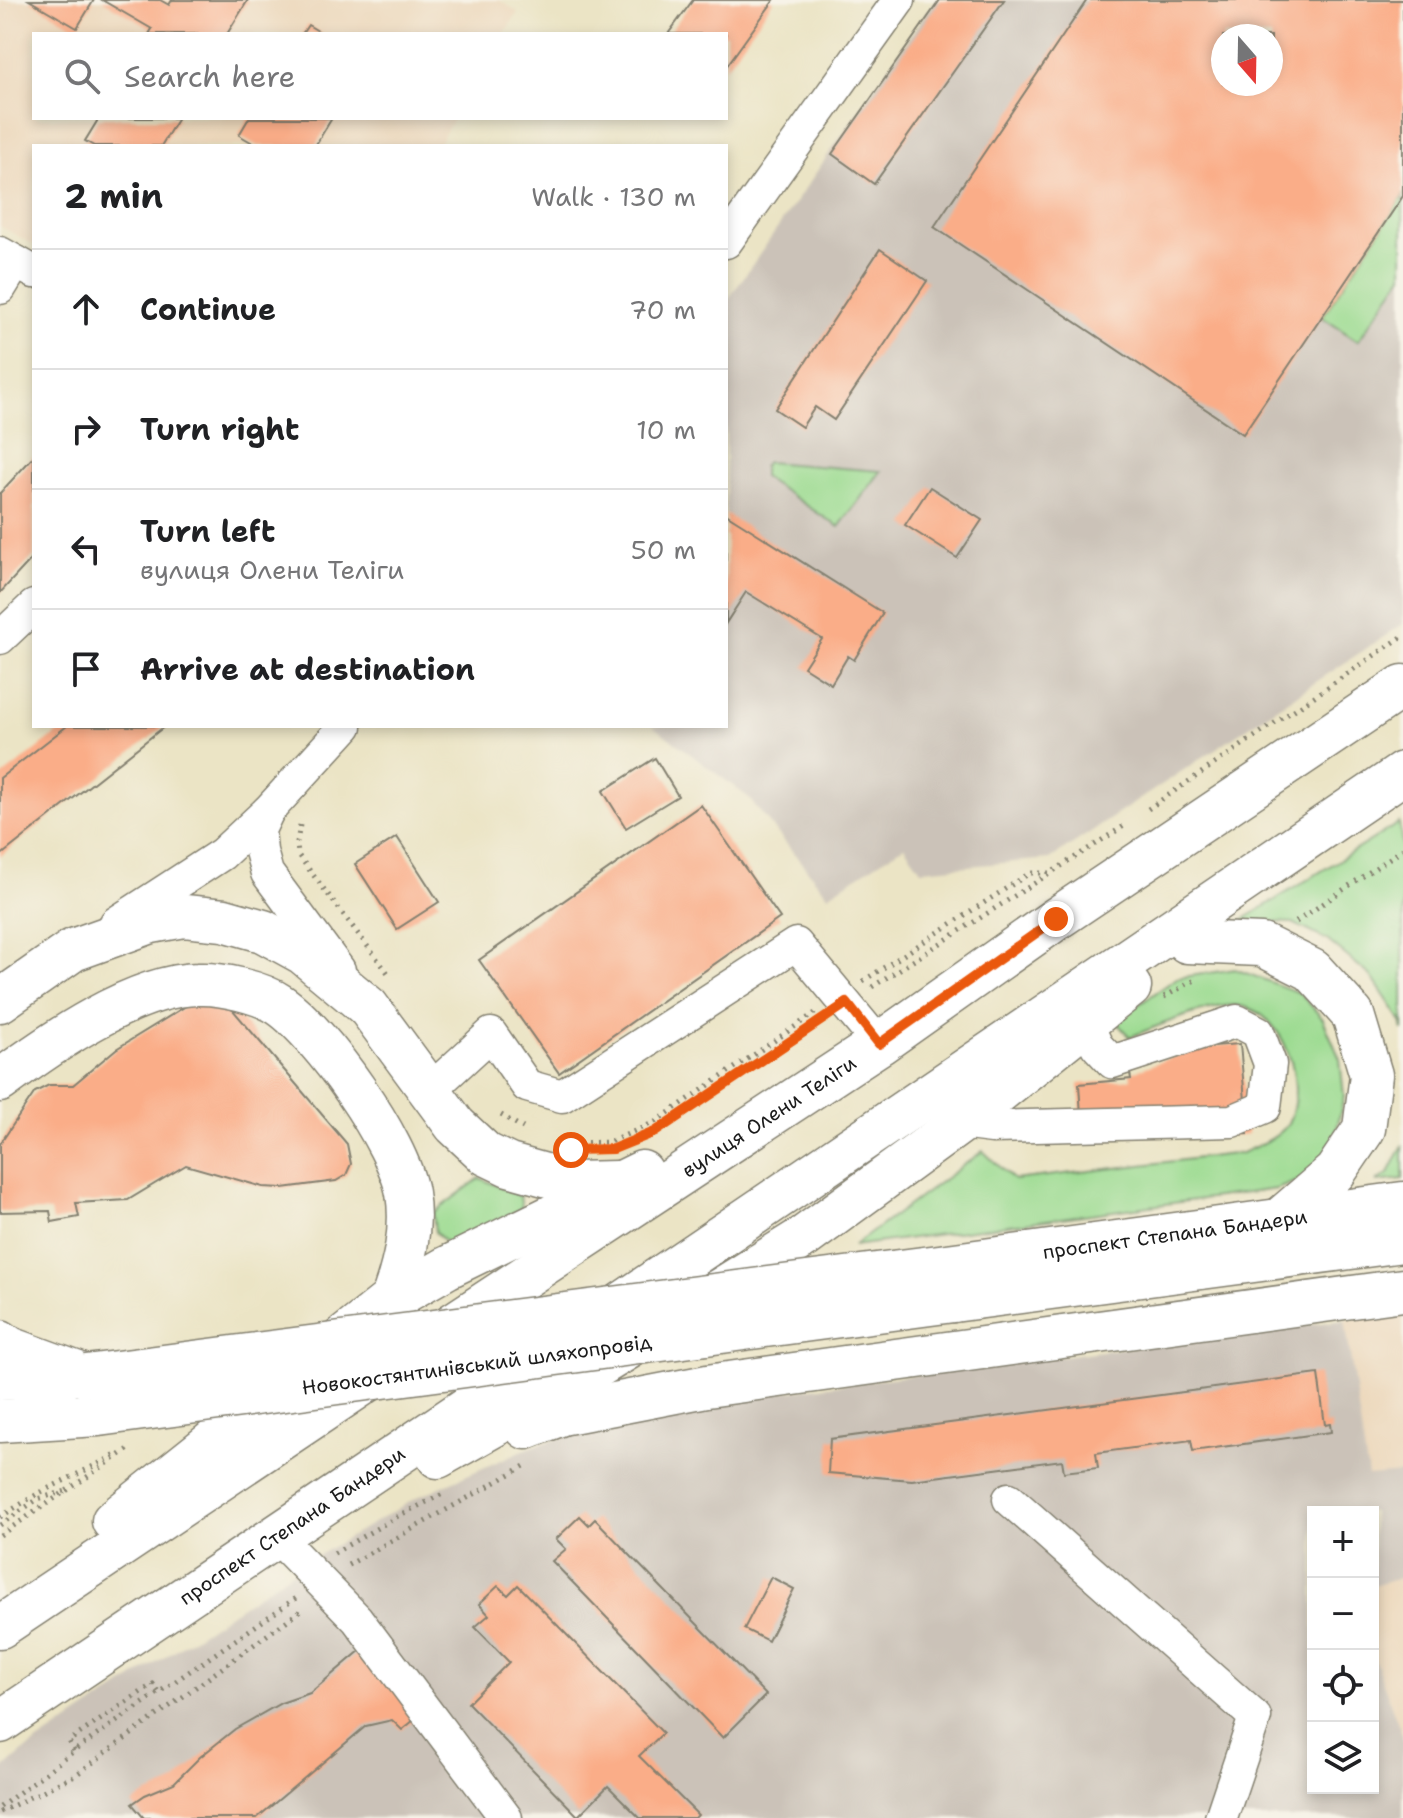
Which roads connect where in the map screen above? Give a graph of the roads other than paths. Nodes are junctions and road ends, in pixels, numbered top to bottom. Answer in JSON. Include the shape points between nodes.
{"nodes":[{"id":1,"x":899,"y":0,"type":"edge"},
{"id":2,"x":728,"y":239,"type":"edge"},
{"id":3,"x":32,"y":608,"type":"edge"},
{"id":4,"x":0,"y":638,"type":"edge"},
{"id":5,"x":1403,"y":686,"type":"edge"},
{"id":6,"x":344,"y":728,"type":"edge"},
{"id":7,"x":1403,"y":773,"type":"edge"},
{"id":8,"x":275,"y":802,"type":"junction"},
{"id":9,"x":1301,"y":841,"type":"junction"},
{"id":10,"x":73,"y":950,"type":"junction"},
{"id":11,"x":1194,"y":960,"type":"junction"},
{"id":12,"x":379,"y":992,"type":"junction"},
{"id":13,"x":0,"y":1001,"type":"edge"},
{"id":14,"x":1086,"y":1023,"type":"junction"},
{"id":15,"x":879,"y":1044,"type":"junction"},
{"id":16,"x":0,"y":1081,"type":"edge"},
{"id":17,"x":428,"y":1092,"type":"junction"},
{"id":18,"x":960,"y":1123,"type":"junction"},
{"id":19,"x":627,"y":1162,"type":"junction"},
{"id":20,"x":1403,"y":1203,"type":"edge"},
{"id":21,"x":1278,"y":1221,"type":"junction"},
{"id":22,"x":1403,"y":1241,"type":"edge"},
{"id":23,"x":950,"y":1283,"type":"junction"},
{"id":24,"x":1403,"y":1290,"type":"edge"},
{"id":25,"x":392,"y":1299,"type":"junction"},
{"id":26,"x":0,"y":1341,"type":"edge"},
{"id":27,"x":0,"y":1379,"type":"edge"},
{"id":28,"x":92,"y":1396,"type":"junction"},
{"id":29,"x":0,"y":1421,"type":"edge"},
{"id":30,"x":409,"y":1473,"type":"junction"},
{"id":31,"x":1009,"y":1499,"type":"dead end"},
{"id":32,"x":276,"y":1536,"type":"junction"},
{"id":33,"x":0,"y":1612,"type":"edge"},
{"id":34,"x":0,"y":1627,"type":"edge"},
{"id":35,"x":0,"y":1722,"type":"edge"},
{"id":36,"x":506,"y":1818,"type":"edge"},
{"id":37,"x":1221,"y":1818,"type":"edge"}],
"edges":[{"from":1,"to":2,"type":"street"},
{"from":3,"to":4,"type":"street"},
{"from":5,"to":15,"type":"main road","name":"вулиця Олени Теліги"},
{"from":6,"to":8,"type":"street"},
{"from":7,"to":9,"type":"main road"},
{"from":8,"to":10,"type":"street","via":[[222,854]]},
{"from":8,"to":12,"type":"street","via":[[259,830],[267,873]]},
{"from":9,"to":11,"type":"main road"},
{"from":9,"to":32,"type":"main road","name":"проспект Степана Бандери"},
{"from":10,"to":12,"type":"main road","via":[[151,922],[184,916],[224,920],[263,931]]},
{"from":10,"to":13,"type":"main road"},
{"from":11,"to":14,"type":"main road"},
{"from":11,"to":21,"type":"main road","via":[[1262,945],[1312,970],[1353,1015],[1371,1075],[1364,1129],[1335,1172]]},
{"from":12,"to":17,"type":"main road"},
{"from":14,"to":18,"type":"main road"},
{"from":14,"to":18,"type":"street","via":[[1112,1062],[1237,1021],[1258,1032],[1270,1064],[1265,1107],[1232,1121],[992,1127]]},
{"from":15,"to":17,"type":"street","via":[[796,944],[562,1096],[527,1086],[491,1034]]},
{"from":15,"to":19,"type":"main road"},
{"from":15,"to":34,"type":"main road","name":"вулиця Олени Теліги"},
{"from":16,"to":25,"type":"main road","via":[[135,997],[198,983],[234,987],[278,1003],[303,1024],[340,1071],[398,1163],[407,1190],[408,1232]]},
{"from":17,"to":19,"type":"main road","via":[[474,1144],[509,1165],[574,1183]]},
{"from":18,"to":30,"type":"main road","via":[[804,1237],[594,1369]]},
{"from":19,"to":25,"type":"main road"},
{"from":20,"to":21,"type":"main road","name":"проспект Степана Бандери"},
{"from":21,"to":23,"type":"main road","name":"проспект Степана Бандери"},
{"from":22,"to":23,"type":"main road","name":"проспект Степана Бандери"},
{"from":23,"to":28,"type":"main road","name":"Новокостянтинівський шляхопровід","bridge":true},
{"from":24,"to":30,"type":"main road","via":[[707,1386],[562,1414]]},
{"from":25,"to":33,"type":"main road"},
{"from":26,"to":28,"type":"main road"},
{"from":27,"to":28,"type":"main road","name":"Новокостянтинівський шляхопровід"},
{"from":28,"to":29,"type":"main road","name":"Новокостянтинівський шляхопровід"},
{"from":30,"to":32,"type":"main road"},
{"from":31,"to":37,"type":"street","via":[[1255,1717]]},
{"from":32,"to":35,"type":"main road","name":"проспект Степана Бандери"},
{"from":32,"to":36,"type":"street","via":[[357,1619]]}]}
